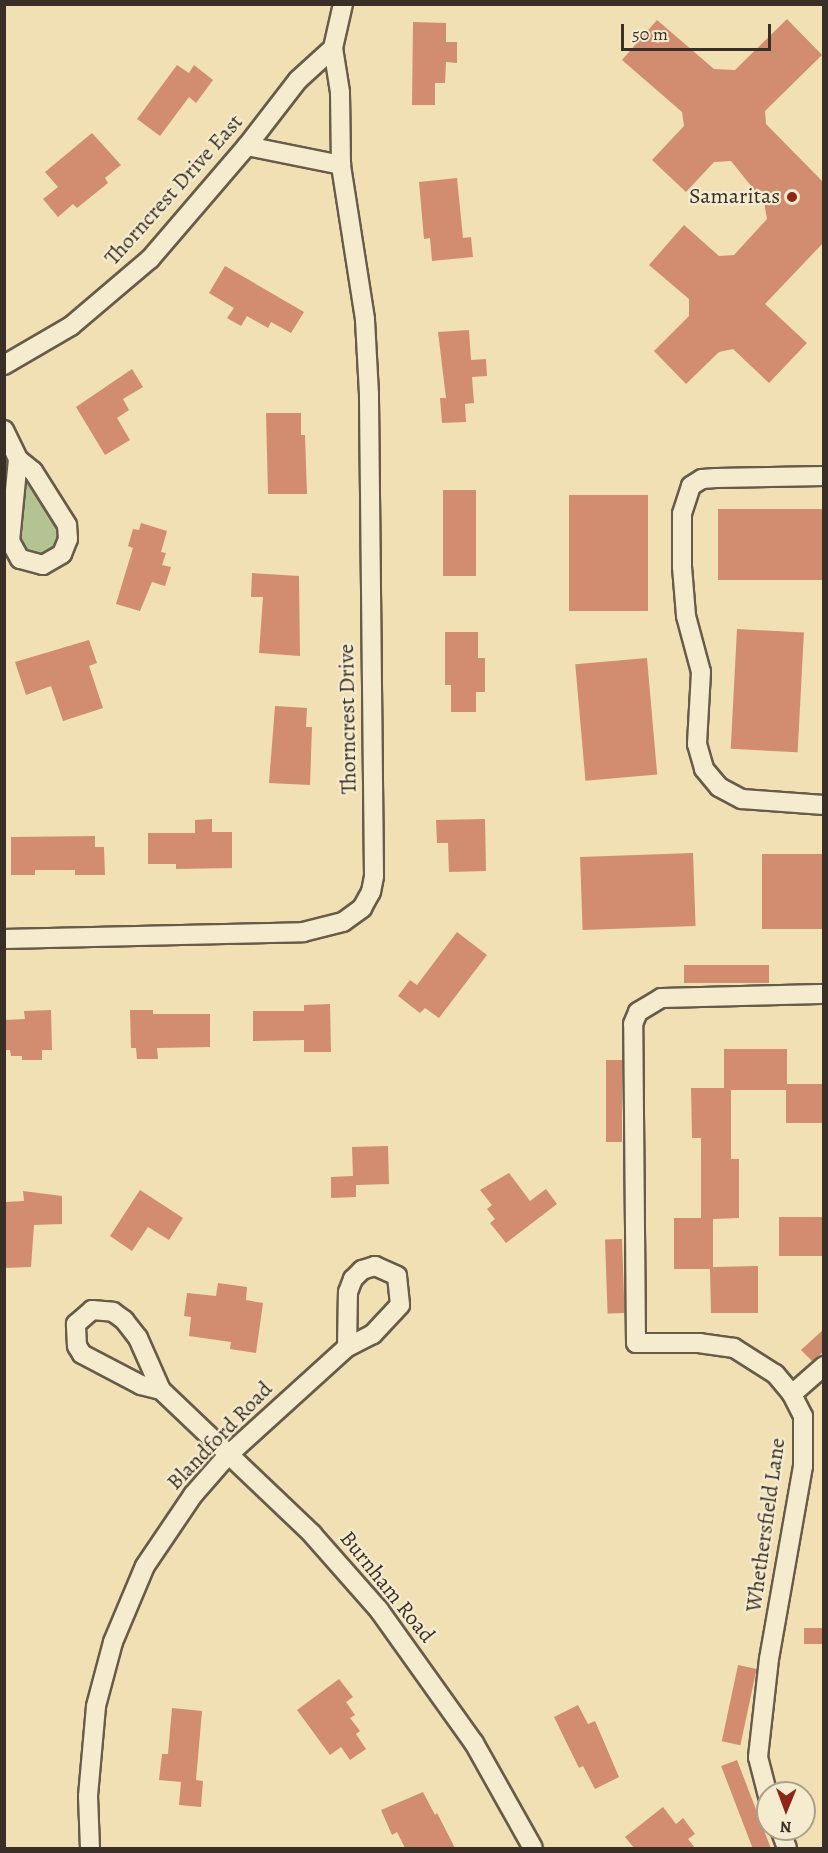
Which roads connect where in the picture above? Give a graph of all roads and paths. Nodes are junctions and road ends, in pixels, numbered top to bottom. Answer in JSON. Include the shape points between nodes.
{"nodes":[{"id":1,"x":343,"y":4,"type":"edge"},
{"id":2,"x":333,"y":48,"type":"junction"},
{"id":3,"x":247,"y":146,"type":"junction"},
{"id":4,"x":341,"y":165,"type":"junction"},
{"id":5,"x":4,"y":365,"type":"edge"},
{"id":6,"x":4,"y":430,"type":"edge"},
{"id":7,"x":18,"y":459,"type":"junction"},
{"id":8,"x":824,"y":476,"type":"edge"},
{"id":9,"x":824,"y":806,"type":"edge"},
{"id":10,"x":4,"y":939,"type":"edge"},
{"id":11,"x":824,"y":994,"type":"edge"},
{"id":12,"x":347,"y":1347,"type":"dead end"},
{"id":13,"x":824,"y":1366,"type":"edge"},
{"id":14,"x":161,"y":1390,"type":"junction"},
{"id":15,"x":792,"y":1394,"type":"junction"},
{"id":16,"x":228,"y":1455,"type":"junction"},
{"id":17,"x":764,"y":1781,"type":"edge"},
{"id":18,"x":90,"y":1848,"type":"edge"},
{"id":19,"x":533,"y":1848,"type":"edge"}],
"edges":[{"from":1,"to":2,"type":"street","name":"Thorncrest Drive"},
{"from":2,"to":3,"type":"street","name":"Thorncrest Drive East","via":[[298,80]]},
{"from":2,"to":4,"type":"street","name":"Thorncrest Drive","via":[[340,92]]},
{"from":3,"to":4,"type":"street"},
{"from":3,"to":5,"type":"street","name":"Thorncrest Drive East","via":[[150,259],[108,297],[70,326]]},
{"from":4,"to":10,"type":"street","name":"Thorncrest Drive","via":[[368,354],[374,876],[371,892],[362,908],[343,922],[303,932]]},
{"from":6,"to":7,"type":"street"},
{"from":7,"to":7,"type":"street","via":[[10,541],[21,559],[43,565],[62,554],[68,539],[67,525],[33,471]]},
{"from":8,"to":9,"type":"street","via":[[702,479],[691,486],[684,498],[682,545],[683,600],[701,672],[696,729],[704,769],[719,787],[742,799]]},
{"from":11,"to":15,"type":"street","name":"Whethersfield Lane","via":[[661,998],[638,1012],[633,1024],[636,1343],[700,1343],[734,1348],[756,1359]]},
{"from":12,"to":16,"type":"street","name":"Blandford Road"},
{"from":13,"to":15,"type":"street"},
{"from":14,"to":14,"type":"street","via":[[138,1338],[124,1320],[102,1310],[82,1315],[75,1335],[82,1354],[141,1385]]},
{"from":14,"to":16,"type":"street","name":"Burnham Road"},
{"from":15,"to":17,"type":"street","name":"Whethersfield Lane","via":[[803,1416],[805,1442],[769,1659],[758,1757]]},
{"from":16,"to":18,"type":"street","name":"Blandford Road","via":[[193,1495],[145,1566],[113,1642],[101,1679],[90,1752]]},
{"from":16,"to":19,"type":"street","name":"Burnham Road","via":[[312,1534],[379,1610],[474,1743]]}]}
